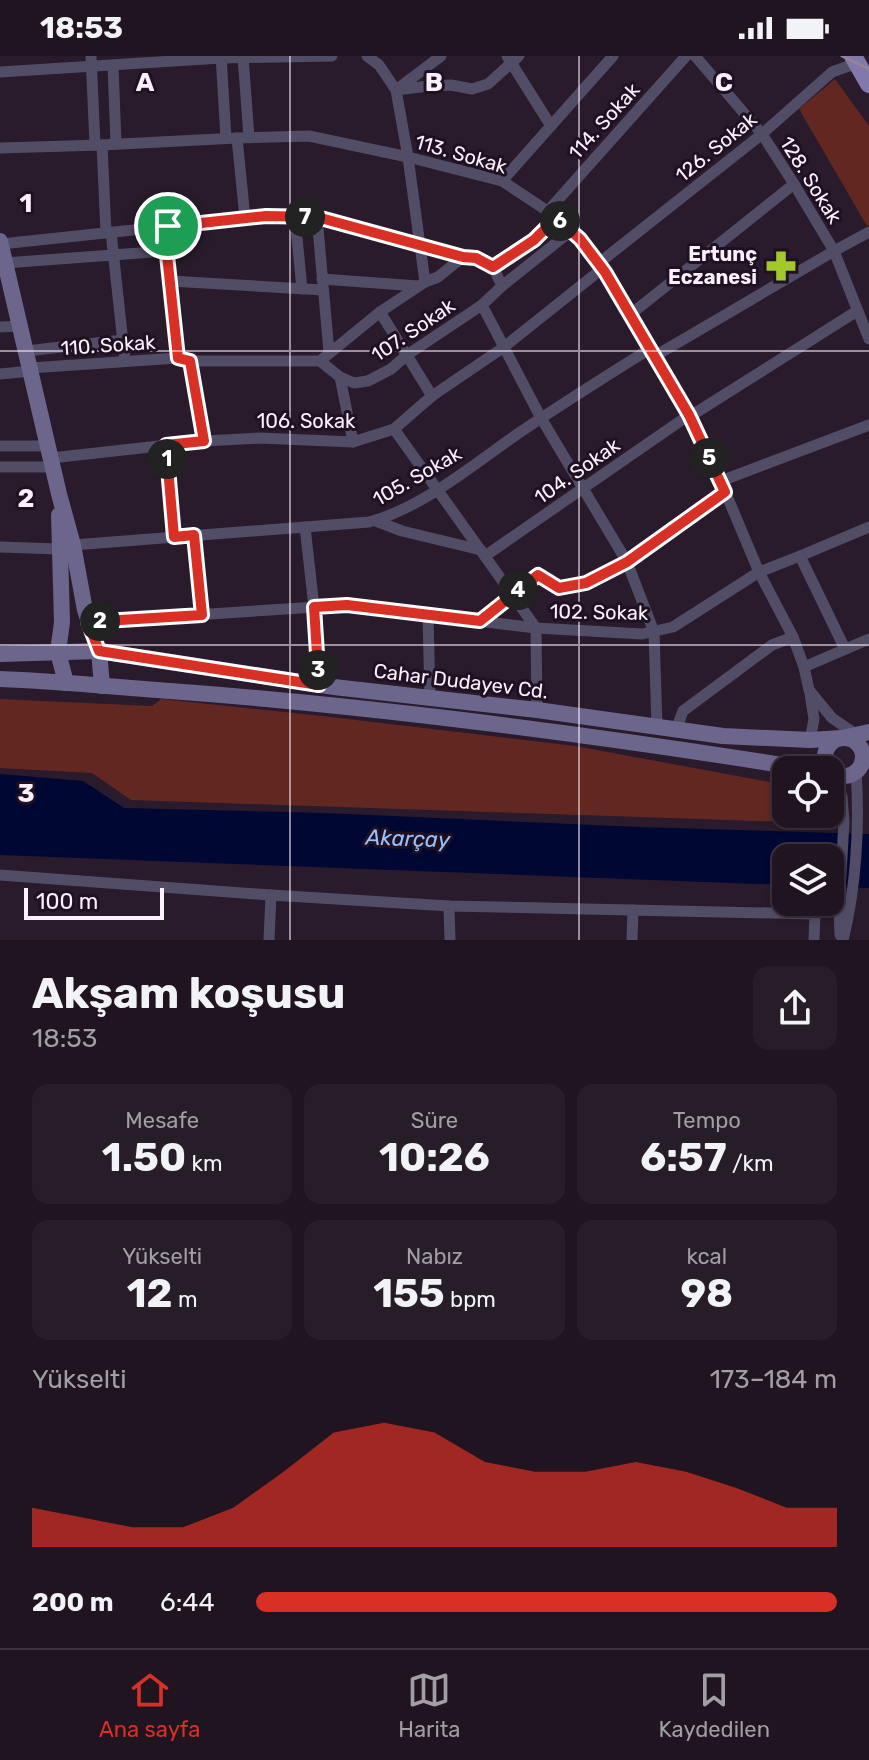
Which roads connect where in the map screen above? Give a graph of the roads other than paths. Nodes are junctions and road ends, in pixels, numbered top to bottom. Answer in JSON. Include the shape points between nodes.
{"nodes":[{"id":1,"x":332,"y":56,"type":"edge"},
{"id":2,"x":367,"y":56,"type":"edge"},
{"id":3,"x":441,"y":56,"type":"edge"},
{"id":4,"x":613,"y":56,"type":"edge"},
{"id":5,"x":686,"y":56,"type":"edge"},
{"id":6,"x":695,"y":56,"type":"edge"},
{"id":7,"x":221,"y":57,"type":"edge"},
{"id":8,"x":244,"y":57,"type":"edge"},
{"id":9,"x":513,"y":58,"type":"edge"},
{"id":10,"x":855,"y":60,"type":"edge"},
{"id":11,"x":91,"y":61,"type":"edge"},
{"id":12,"x":113,"y":66,"type":"junction"},
{"id":13,"x":0,"y":72,"type":"edge"},
{"id":14,"x":869,"y":84,"type":"edge"},
{"id":15,"x":396,"y":90,"type":"junction"},
{"id":16,"x":551,"y":126,"type":"junction"},
{"id":17,"x":762,"y":134,"type":"junction"},
{"id":18,"x":237,"y":138,"type":"junction"},
{"id":19,"x":116,"y":143,"type":"junction"},
{"id":20,"x":99,"y":145,"type":"junction"},
{"id":21,"x":0,"y":148,"type":"edge"},
{"id":22,"x":408,"y":157,"type":"junction"},
{"id":23,"x":502,"y":181,"type":"junction"},
{"id":24,"x":794,"y":184,"type":"junction"},
{"id":25,"x":552,"y":214,"type":"junction"},
{"id":26,"x":295,"y":217,"type":"junction"},
{"id":27,"x":317,"y":217,"type":"junction"},
{"id":28,"x":245,"y":218,"type":"junction"},
{"id":29,"x":164,"y":227,"type":"junction"},
{"id":30,"x":571,"y":231,"type":"junction"},
{"id":31,"x":869,"y":232,"type":"edge"},
{"id":32,"x":109,"y":233,"type":"junction"},
{"id":33,"x":0,"y":243,"type":"edge"},
{"id":34,"x":419,"y":245,"type":"junction"},
{"id":35,"x":166,"y":251,"type":"junction"},
{"id":36,"x":834,"y":251,"type":"junction"},
{"id":37,"x":114,"y":255,"type":"junction"},
{"id":38,"x":463,"y":257,"type":"junction"},
{"id":39,"x":5,"y":263,"type":"junction"},
{"id":40,"x":601,"y":266,"type":"junction"},
{"id":41,"x":493,"y":267,"type":"junction"},
{"id":42,"x":170,"y":281,"type":"junction"},
{"id":43,"x":323,"y":284,"type":"junction"},
{"id":44,"x":422,"y":284,"type":"junction"},
{"id":45,"x":502,"y":286,"type":"junction"},
{"id":46,"x":302,"y":289,"type":"junction"},
{"id":47,"x":482,"y":305,"type":"junction"},
{"id":48,"x":857,"y":311,"type":"junction"},
{"id":49,"x":380,"y":312,"type":"junction"},
{"id":50,"x":631,"y":314,"type":"junction"},
{"id":51,"x":20,"y":326,"type":"junction"},
{"id":52,"x":0,"y":327,"type":"edge"},
{"id":53,"x":869,"y":339,"type":"edge"},
{"id":54,"x":123,"y":340,"type":"junction"},
{"id":55,"x":504,"y":347,"type":"junction"},
{"id":56,"x":26,"y":351,"type":"junction"},
{"id":57,"x":329,"y":352,"type":"junction"},
{"id":58,"x":653,"y":352,"type":"junction"},
{"id":59,"x":407,"y":355,"type":"junction"},
{"id":60,"x":184,"y":360,"type":"junction"},
{"id":61,"x":125,"y":361,"type":"junction"},
{"id":62,"x":320,"y":361,"type":"junction"},
{"id":63,"x":30,"y":370,"type":"junction"},
{"id":64,"x":0,"y":374,"type":"edge"},
{"id":65,"x":340,"y":377,"type":"junction"},
{"id":66,"x":432,"y":396,"type":"junction"},
{"id":67,"x":689,"y":416,"type":"junction"},
{"id":68,"x":541,"y":418,"type":"junction"},
{"id":69,"x":869,"y":425,"type":"edge"},
{"id":70,"x":394,"y":429,"type":"junction"},
{"id":71,"x":204,"y":441,"type":"junction"},
{"id":72,"x":353,"y":442,"type":"junction"},
{"id":73,"x":166,"y":445,"type":"junction"},
{"id":74,"x":0,"y":446,"type":"edge"},
{"id":75,"x":50,"y":457,"type":"junction"},
{"id":76,"x":0,"y":467,"type":"edge"},
{"id":77,"x":723,"y":487,"type":"junction"},
{"id":78,"x":438,"y":489,"type":"junction"},
{"id":79,"x":583,"y":490,"type":"junction"},
{"id":80,"x":376,"y":520,"type":"junction"},
{"id":81,"x":305,"y":527,"type":"junction"},
{"id":82,"x":869,"y":527,"type":"edge"},
{"id":83,"x":194,"y":535,"type":"junction"},
{"id":84,"x":174,"y":537,"type":"junction"},
{"id":85,"x":0,"y":547,"type":"edge"},
{"id":86,"x":66,"y":547,"type":"junction"},
{"id":87,"x":483,"y":553,"type":"junction"},
{"id":88,"x":800,"y":556,"type":"junction"},
{"id":89,"x":627,"y":562,"type":"junction"},
{"id":90,"x":759,"y":572,"type":"junction"},
{"id":91,"x":513,"y":595,"type":"junction"},
{"id":92,"x":314,"y":607,"type":"junction"},
{"id":93,"x":202,"y":615,"type":"junction"},
{"id":94,"x":428,"y":615,"type":"junction"},
{"id":95,"x":480,"y":621,"type":"junction"},
{"id":96,"x":88,"y":622,"type":"junction"},
{"id":97,"x":536,"y":628,"type":"junction"},
{"id":98,"x":654,"y":632,"type":"junction"},
{"id":99,"x":793,"y":637,"type":"junction"},
{"id":100,"x":869,"y":639,"type":"edge"},
{"id":101,"x":845,"y":649,"type":"junction"},
{"id":102,"x":99,"y":651,"type":"junction"},
{"id":103,"x":58,"y":652,"type":"junction"},
{"id":104,"x":0,"y":654,"type":"edge"},
{"id":105,"x":804,"y":667,"type":"junction"},
{"id":106,"x":0,"y":679,"type":"edge"},
{"id":107,"x":66,"y":683,"type":"junction"},
{"id":108,"x":319,"y":685,"type":"junction"},
{"id":109,"x":102,"y":686,"type":"junction"},
{"id":110,"x":809,"y":690,"type":"junction"},
{"id":111,"x":430,"y":698,"type":"junction"},
{"id":112,"x":537,"y":710,"type":"junction"},
{"id":113,"x":657,"y":727,"type":"junction"},
{"id":114,"x":676,"y":730,"type":"junction"},
{"id":115,"x":856,"y":735,"type":"edge"},
{"id":116,"x":810,"y":740,"type":"junction"},
{"id":117,"x":825,"y":756,"type":"edge"},
{"id":118,"x":772,"y":763,"type":"edge"},
{"id":119,"x":863,"y":768,"type":"edge"},
{"id":120,"x":844,"y":776,"type":"edge"},
{"id":121,"x":844,"y":803,"type":"edge"},
{"id":122,"x":850,"y":822,"type":"junction"},
{"id":123,"x":0,"y":875,"type":"edge"},
{"id":124,"x":271,"y":895,"type":"junction"},
{"id":125,"x":449,"y":906,"type":"junction"},
{"id":126,"x":633,"y":910,"type":"junction"},
{"id":127,"x":269,"y":940,"type":"edge"},
{"id":128,"x":450,"y":940,"type":"edge"},
{"id":129,"x":632,"y":940,"type":"edge"},
{"id":130,"x":814,"y":940,"type":"edge"},
{"id":131,"x":842,"y":940,"type":"edge"}],
"edges":[{"from":1,"to":8,"type":"street"},
{"from":2,"to":15,"type":"street"},
{"from":3,"to":15,"type":"street"},
{"from":4,"to":16,"type":"street"},
{"from":5,"to":25,"type":"street","name":"114. Sokak"},
{"from":6,"to":17,"type":"street","name":"128. Sokak"},
{"from":7,"to":8,"type":"street"},
{"from":7,"to":12,"type":"street"},
{"from":7,"to":18,"type":"street"},
{"from":8,"to":18,"type":"street"},
{"from":9,"to":15,"type":"street","via":[[488,84],[472,89],[451,85]]},
{"from":9,"to":16,"type":"street"},
{"from":10,"to":14,"type":"main road"},
{"from":10,"to":17,"type":"street","name":"126. Sokak","via":[[832,72]]},
{"from":11,"to":12,"type":"street"},
{"from":11,"to":13,"type":"street"},
{"from":11,"to":20,"type":"street"},
{"from":12,"to":19,"type":"street"},
{"from":15,"to":22,"type":"street"},
{"from":16,"to":23,"type":"street"},
{"from":17,"to":24,"type":"street","name":"128. Sokak"},
{"from":17,"to":40,"type":"street","name":"126. Sokak"},
{"from":18,"to":19,"type":"street","name":"113. Sokak"},
{"from":18,"to":22,"type":"street","name":"113. Sokak","via":[[309,136]]},
{"from":18,"to":28,"type":"street"},
{"from":19,"to":20,"type":"street","name":"113. Sokak"},
{"from":20,"to":21,"type":"street","name":"113. Sokak"},
{"from":20,"to":32,"type":"street"},
{"from":22,"to":23,"type":"street","name":"113. Sokak"},
{"from":22,"to":34,"type":"street"},
{"from":23,"to":25,"type":"street","name":"113. Sokak"},
{"from":24,"to":36,"type":"street","name":"128. Sokak"},
{"from":24,"to":50,"type":"street"},
{"from":25,"to":30,"type":"street","name":"113. Sokak"},
{"from":25,"to":41,"type":"street","name":"114. Sokak","via":[[534,240]]},
{"from":26,"to":27,"type":"street"},
{"from":26,"to":28,"type":"street"},
{"from":26,"to":46,"type":"street"},
{"from":27,"to":34,"type":"street"},
{"from":27,"to":43,"type":"street"},
{"from":28,"to":29,"type":"street"},
{"from":29,"to":32,"type":"street"},
{"from":29,"to":35,"type":"street"},
{"from":30,"to":40,"type":"street","name":"113. Sokak"},
{"from":30,"to":45,"type":"street","name":"107. Sokak"},
{"from":31,"to":36,"type":"street","name":"105. Sokak"},
{"from":32,"to":33,"type":"street"},
{"from":32,"to":37,"type":"street"},
{"from":33,"to":39,"type":"main road"},
{"from":34,"to":38,"type":"street"},
{"from":34,"to":44,"type":"street"},
{"from":35,"to":37,"type":"street"},
{"from":35,"to":42,"type":"street"},
{"from":36,"to":48,"type":"street","name":"128. Sokak"},
{"from":36,"to":58,"type":"street","name":"105. Sokak"},
{"from":37,"to":39,"type":"street"},
{"from":37,"to":54,"type":"street"},
{"from":38,"to":41,"type":"street"},
{"from":38,"to":44,"type":"street"},
{"from":39,"to":51,"type":"main road"},
{"from":40,"to":50,"type":"street","name":"113. Sokak"},
{"from":40,"to":55,"type":"street","name":"106. Sokak"},
{"from":41,"to":45,"type":"street"},
{"from":42,"to":46,"type":"street"},
{"from":42,"to":60,"type":"street"},
{"from":43,"to":44,"type":"street"},
{"from":43,"to":46,"type":"street"},
{"from":43,"to":57,"type":"street"},
{"from":44,"to":49,"type":"street"},
{"from":45,"to":47,"type":"street","name":"107. Sokak"},
{"from":47,"to":55,"type":"street"},
{"from":47,"to":59,"type":"street","name":"107. Sokak"},
{"from":48,"to":53,"type":"street","name":"128. Sokak"},
{"from":48,"to":67,"type":"street","name":"104. Sokak"},
{"from":49,"to":57,"type":"street"},
{"from":49,"to":59,"type":"street"},
{"from":50,"to":58,"type":"street","name":"113. Sokak"},
{"from":51,"to":52,"type":"street"},
{"from":51,"to":56,"type":"main road"},
{"from":54,"to":56,"type":"street"},
{"from":54,"to":61,"type":"street"},
{"from":55,"to":66,"type":"street","name":"106. Sokak"},
{"from":55,"to":68,"type":"street"},
{"from":56,"to":63,"type":"main road"},
{"from":57,"to":62,"type":"street"},
{"from":58,"to":67,"type":"street","name":"113. Sokak"},
{"from":58,"to":68,"type":"street","name":"105. Sokak"},
{"from":59,"to":65,"type":"street","name":"107. Sokak","via":[[368,381]]},
{"from":59,"to":66,"type":"street"},
{"from":60,"to":61,"type":"street","name":"110. Sokak"},
{"from":60,"to":62,"type":"street","name":"110. Sokak"},
{"from":60,"to":71,"type":"street"},
{"from":61,"to":63,"type":"street","name":"110. Sokak"},
{"from":62,"to":65,"type":"street"},
{"from":63,"to":64,"type":"street","name":"110. Sokak"},
{"from":63,"to":75,"type":"main road"},
{"from":65,"to":72,"type":"street"},
{"from":66,"to":70,"type":"street","name":"106. Sokak"},
{"from":67,"to":77,"type":"street","name":"113. Sokak"},
{"from":67,"to":79,"type":"street","name":"104. Sokak"},
{"from":68,"to":78,"type":"street","name":"105. Sokak"},
{"from":68,"to":79,"type":"street"},
{"from":69,"to":77,"type":"street"},
{"from":70,"to":72,"type":"street","name":"106. Sokak"},
{"from":70,"to":78,"type":"street"},
{"from":71,"to":72,"type":"street","name":"106. Sokak"},
{"from":71,"to":73,"type":"street","name":"106. Sokak"},
{"from":73,"to":75,"type":"street","name":"106. Sokak"},
{"from":73,"to":84,"type":"street"},
{"from":74,"to":75,"type":"street","name":"106. Sokak"},
{"from":75,"to":76,"type":"street"},
{"from":75,"to":86,"type":"main road"},
{"from":77,"to":89,"type":"street"},
{"from":77,"to":90,"type":"street","name":"113. Sokak"},
{"from":78,"to":80,"type":"street","name":"105. Sokak"},
{"from":78,"to":87,"type":"street"},
{"from":79,"to":87,"type":"street","name":"104. Sokak"},
{"from":79,"to":89,"type":"street"},
{"from":80,"to":81,"type":"street","name":"105. Sokak"},
{"from":80,"to":87,"type":"street"},
{"from":81,"to":83,"type":"street","name":"105. Sokak"},
{"from":81,"to":92,"type":"street"},
{"from":82,"to":88,"type":"street","name":"102. Sokak"},
{"from":83,"to":84,"type":"street","name":"105. Sokak"},
{"from":83,"to":93,"type":"street"},
{"from":84,"to":86,"type":"street","name":"105. Sokak"},
{"from":85,"to":86,"type":"street","name":"105. Sokak"},
{"from":86,"to":96,"type":"main road"},
{"from":86,"to":103,"type":"main road"},
{"from":87,"to":91,"type":"street"},
{"from":88,"to":90,"type":"street","name":"102. Sokak"},
{"from":88,"to":101,"type":"street"},
{"from":89,"to":91,"type":"street","via":[[586,583],[559,588],[538,575]]},
{"from":89,"to":98,"type":"street"},
{"from":90,"to":98,"type":"street","name":"102. Sokak","via":[[673,627]]},
{"from":90,"to":99,"type":"street","name":"113. Sokak"},
{"from":91,"to":95,"type":"street"},
{"from":91,"to":97,"type":"street"},
{"from":92,"to":93,"type":"street","name":"102. Sokak"},
{"from":92,"to":94,"type":"street","name":"102. Sokak","via":[[347,605]]},
{"from":92,"to":108,"type":"street"},
{"from":93,"to":96,"type":"street","name":"102. Sokak"},
{"from":94,"to":95,"type":"street","name":"102. Sokak"},
{"from":94,"to":111,"type":"street"},
{"from":95,"to":97,"type":"street","name":"102. Sokak"},
{"from":96,"to":102,"type":"main road"},
{"from":97,"to":98,"type":"street","name":"102. Sokak"},
{"from":97,"to":112,"type":"street"},
{"from":98,"to":113,"type":"street"},
{"from":99,"to":105,"type":"street","name":"113. Sokak"},
{"from":99,"to":114,"type":"street","via":[[772,645],[683,711]]},
{"from":100,"to":101,"type":"street"},
{"from":101,"to":105,"type":"street"},
{"from":102,"to":103,"type":"main road","name":"Cahar Dudayev Cd."},
{"from":102,"to":108,"type":"main road","name":"Cahar Dudayev Cd."},
{"from":102,"to":109,"type":"main road"},
{"from":103,"to":104,"type":"main road","name":"Cahar Dudayev Cd."},
{"from":103,"to":107,"type":"main road"},
{"from":105,"to":110,"type":"street","name":"113. Sokak"},
{"from":106,"to":107,"type":"main road","name":"Cahar Dudayev Cd."},
{"from":107,"to":109,"type":"main road","name":"Cahar Dudayev Cd."},
{"from":108,"to":111,"type":"main road","name":"Cahar Dudayev Cd."},
{"from":109,"to":118,"type":"main road","name":"Cahar Dudayev Cd.","via":[[463,719]]},
{"from":110,"to":115,"type":"street","name":"113. Sokak","via":[[832,718]]},
{"from":110,"to":116,"type":"street","name":"113. Sokak","via":[[814,719]]},
{"from":111,"to":112,"type":"main road","name":"Cahar Dudayev Cd."},
{"from":112,"to":113,"type":"main road","name":"Cahar Dudayev Cd."},
{"from":113,"to":114,"type":"main road","name":"Cahar Dudayev Cd."},
{"from":114,"to":116,"type":"main road","name":"Cahar Dudayev Cd."},
{"from":115,"to":116,"type":"main road","name":"Cahar Dudayev Cd."},
{"from":115,"to":117,"type":"main road","via":[[831,743]]},
{"from":115,"to":119,"type":"main road","via":[[853,741],[861,749]]},
{"from":119,"to":120,"type":"main road"},
{"from":119,"to":122,"type":"street"},
{"from":121,"to":122,"type":"street"},
{"from":122,"to":131,"type":"street"},
{"from":123,"to":124,"type":"street"},
{"from":124,"to":125,"type":"street"},
{"from":124,"to":127,"type":"street"},
{"from":125,"to":126,"type":"street"},
{"from":125,"to":128,"type":"street"},
{"from":126,"to":129,"type":"street"},
{"from":126,"to":130,"type":"street","via":[[815,914]]}]}
